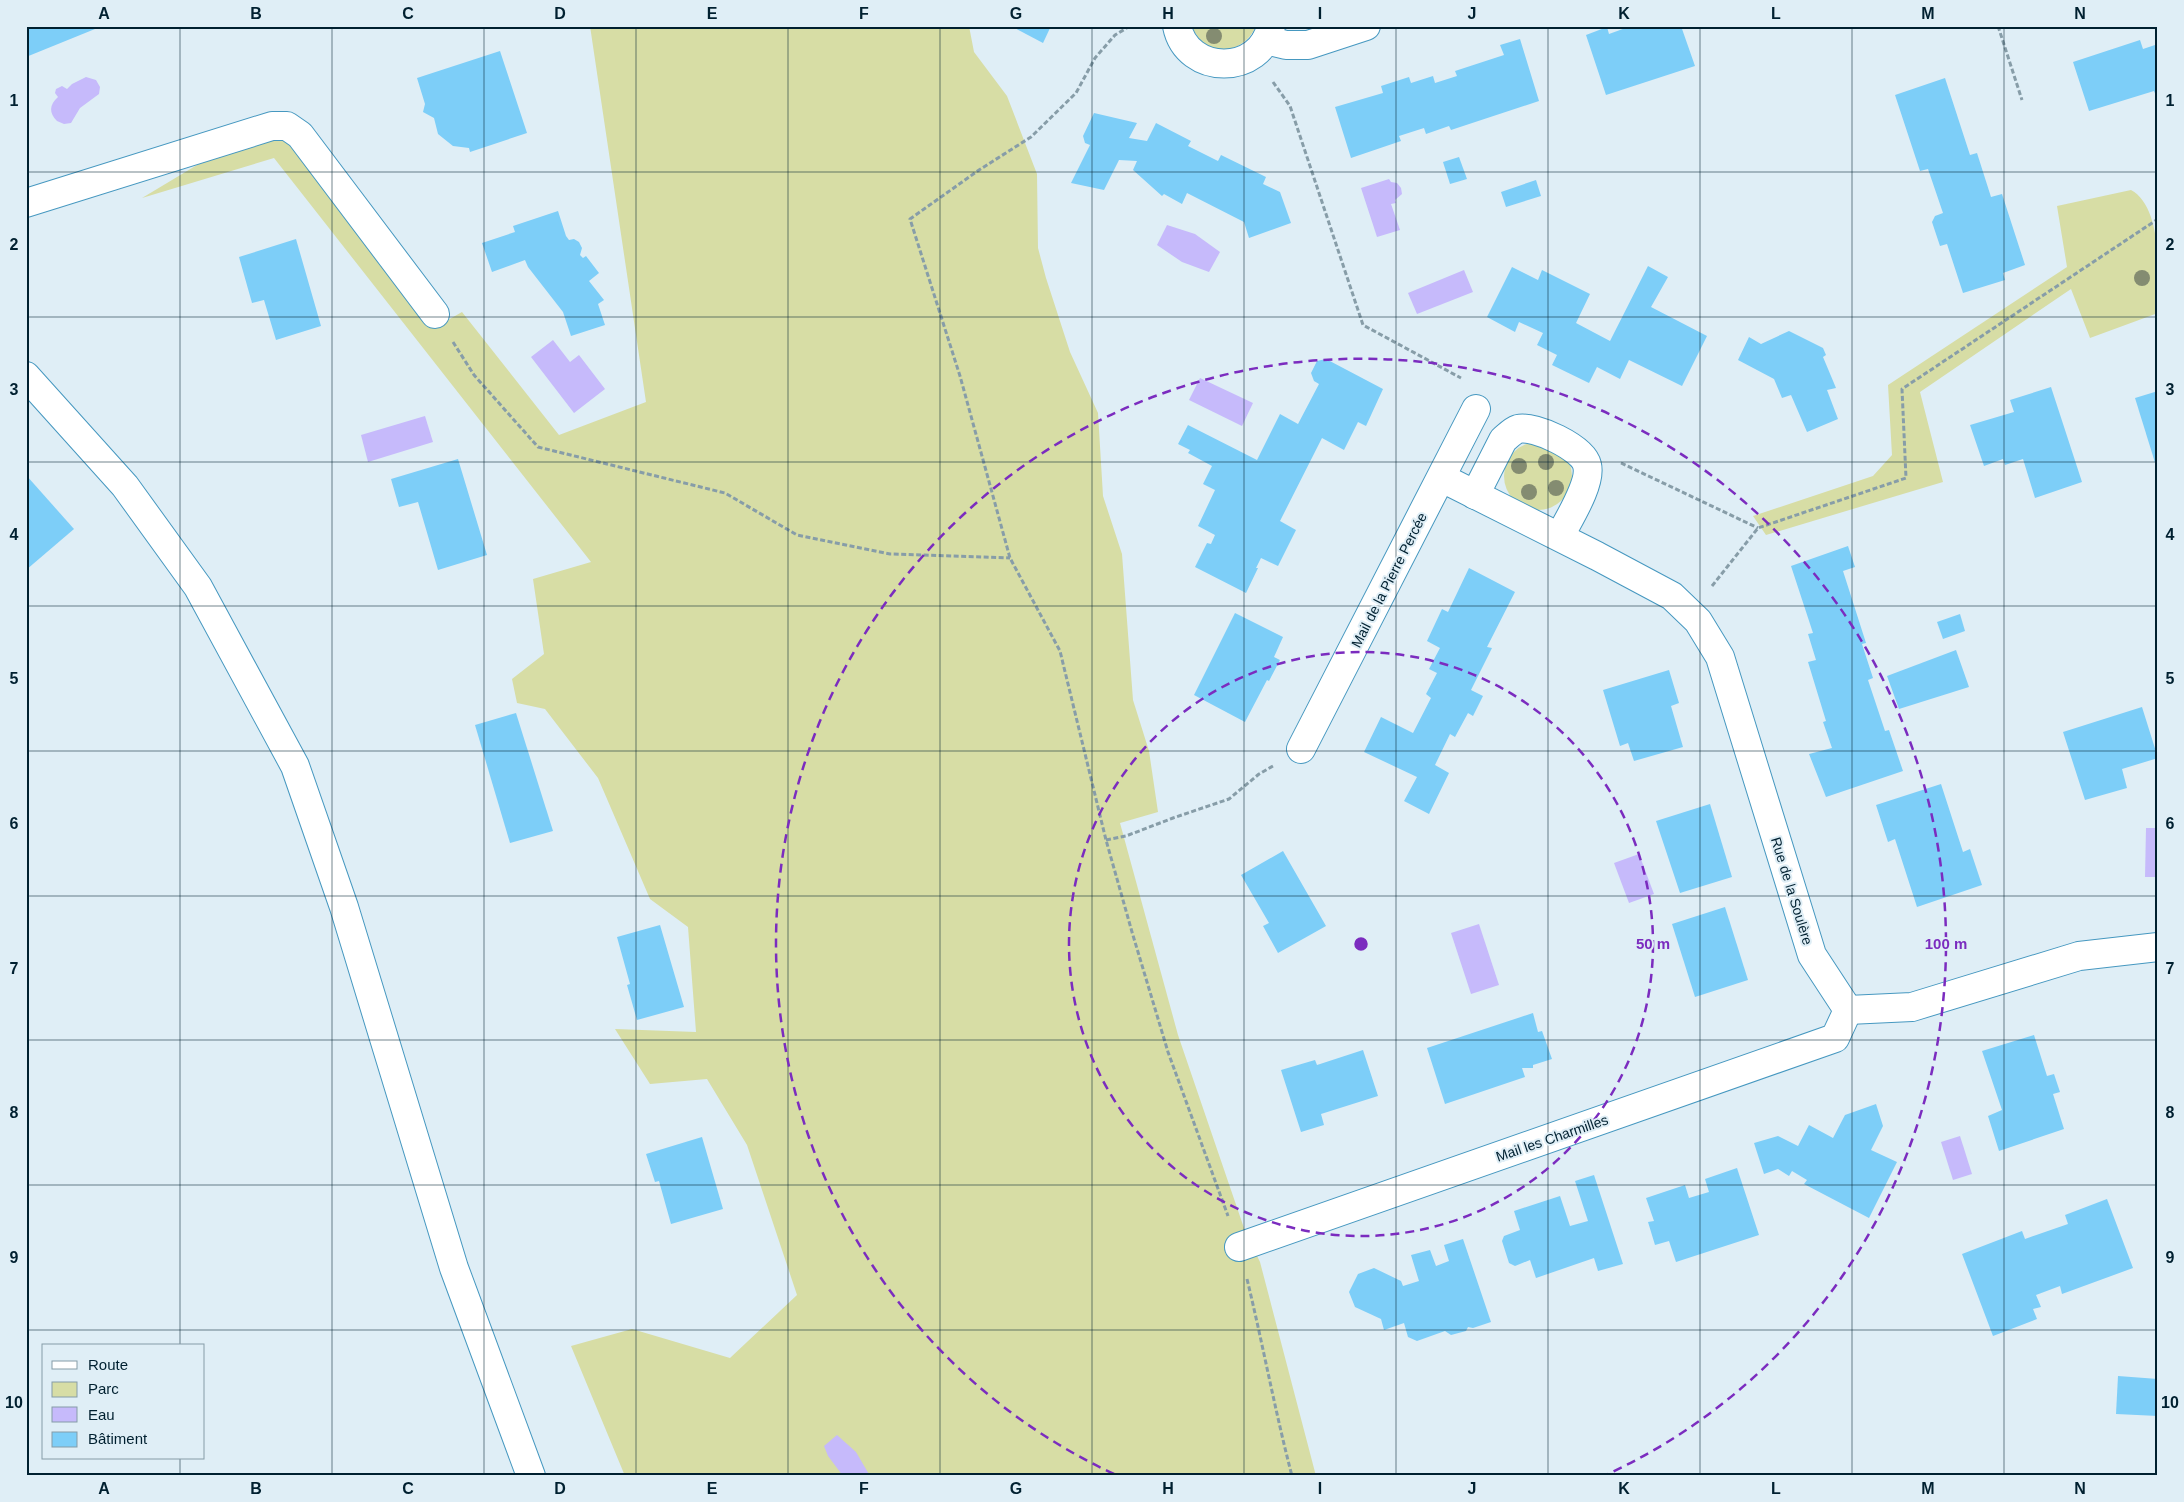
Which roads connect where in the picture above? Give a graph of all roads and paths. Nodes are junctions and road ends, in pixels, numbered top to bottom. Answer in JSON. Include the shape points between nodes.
{"nodes":[{"id":1,"x":1130,"y":26,"type":"edge"},
{"id":2,"x":1177,"y":26,"type":"edge"},
{"id":3,"x":1366,"y":26,"type":"edge"},
{"id":4,"x":1998,"y":26,"type":"edge"},
{"id":5,"x":1263,"y":40,"type":"edge"},
{"id":6,"x":2022,"y":100,"type":"dead end"},
{"id":7,"x":26,"y":203,"type":"edge"},
{"id":8,"x":2158,"y":219,"type":"edge"},
{"id":9,"x":435,"y":314,"type":"joint"},
{"id":10,"x":26,"y":376,"type":"edge"},
{"id":11,"x":1462,"y":379,"type":"dead end"},
{"id":12,"x":1476,"y":410,"type":"dead end"},
{"id":13,"x":1587,"y":464,"type":"junction"},
{"id":14,"x":1442,"y":478,"type":"junction"},
{"id":15,"x":1475,"y":495,"type":"junction"},
{"id":16,"x":1758,"y":528,"type":"junction"},
{"id":17,"x":1560,"y":536,"type":"junction"},
{"id":18,"x":1010,"y":558,"type":"junction"},
{"id":19,"x":1698,"y":621,"type":"junction"},
{"id":20,"x":1301,"y":749,"type":"joint"},
{"id":21,"x":1106,"y":840,"type":"junction"},
{"id":22,"x":2158,"y":947,"type":"edge"},
{"id":23,"x":1848,"y":1010,"type":"junction"},
{"id":24,"x":1239,"y":1247,"type":"junction"},
{"id":25,"x":531,"y":1476,"type":"edge"},
{"id":26,"x":1292,"y":1476,"type":"edge"}],
"edges":[{"from":1,"to":18,"type":"path","via":[[1115,35],[1095,58],[1076,93],[1031,137],[910,219],[960,376]]},
{"from":2,"to":5,"type":"street","via":[[1183,42],[1196,56],[1215,64],[1234,64]]},
{"from":3,"to":5,"type":"street","via":[[1308,46]]},
{"from":4,"to":6,"type":"path"},
{"from":5,"to":11,"type":"path","via":[[1290,106],[1364,325]]},
{"from":7,"to":9,"type":"street","via":[[272,126],[287,126],[300,135]]},
{"from":8,"to":16,"type":"path","via":[[1902,389],[1906,478]]},
{"from":9,"to":18,"type":"path","via":[[474,376],[538,447],[726,493],[797,535],[890,554]]},
{"from":10,"to":25,"type":"street","via":[[125,486],[198,587],[295,766],[344,907],[454,1268]]},
{"from":12,"to":14,"type":"street","name":"Mail de la Pierre Percée"},
{"from":13,"to":15,"type":"street","via":[[1576,449],[1538,430],[1518,429],[1503,440]]},
{"from":13,"to":16,"type":"path","via":[[1613,458]]},
{"from":13,"to":17,"type":"street","via":[[1585,484]]},
{"from":14,"to":15,"type":"street","name":"Rue de la Soulère"},
{"from":14,"to":20,"type":"street","name":"Mail de la Pierre Percée"},
{"from":15,"to":17,"type":"street","name":"Rue de la Soulère"},
{"from":16,"to":19,"type":"path","via":[[1705,595]]},
{"from":17,"to":19,"type":"street","name":"Rue de la Soulère","via":[[1672,596]]},
{"from":18,"to":21,"type":"path","via":[[1060,651]]},
{"from":19,"to":23,"type":"street","name":"Rue de la Soulère","via":[[1720,657],[1812,955]]},
{"from":20,"to":21,"type":"path","via":[[1259,774],[1229,799],[1126,836]]},
{"from":21,"to":24,"type":"path","via":[[1168,1052]]},
{"from":22,"to":23,"type":"street","via":[[2079,956],[1912,1007]]},
{"from":23,"to":24,"type":"street","name":"Mail les Charmilles","via":[[1835,1038]]},
{"from":24,"to":26,"type":"path"}]}
